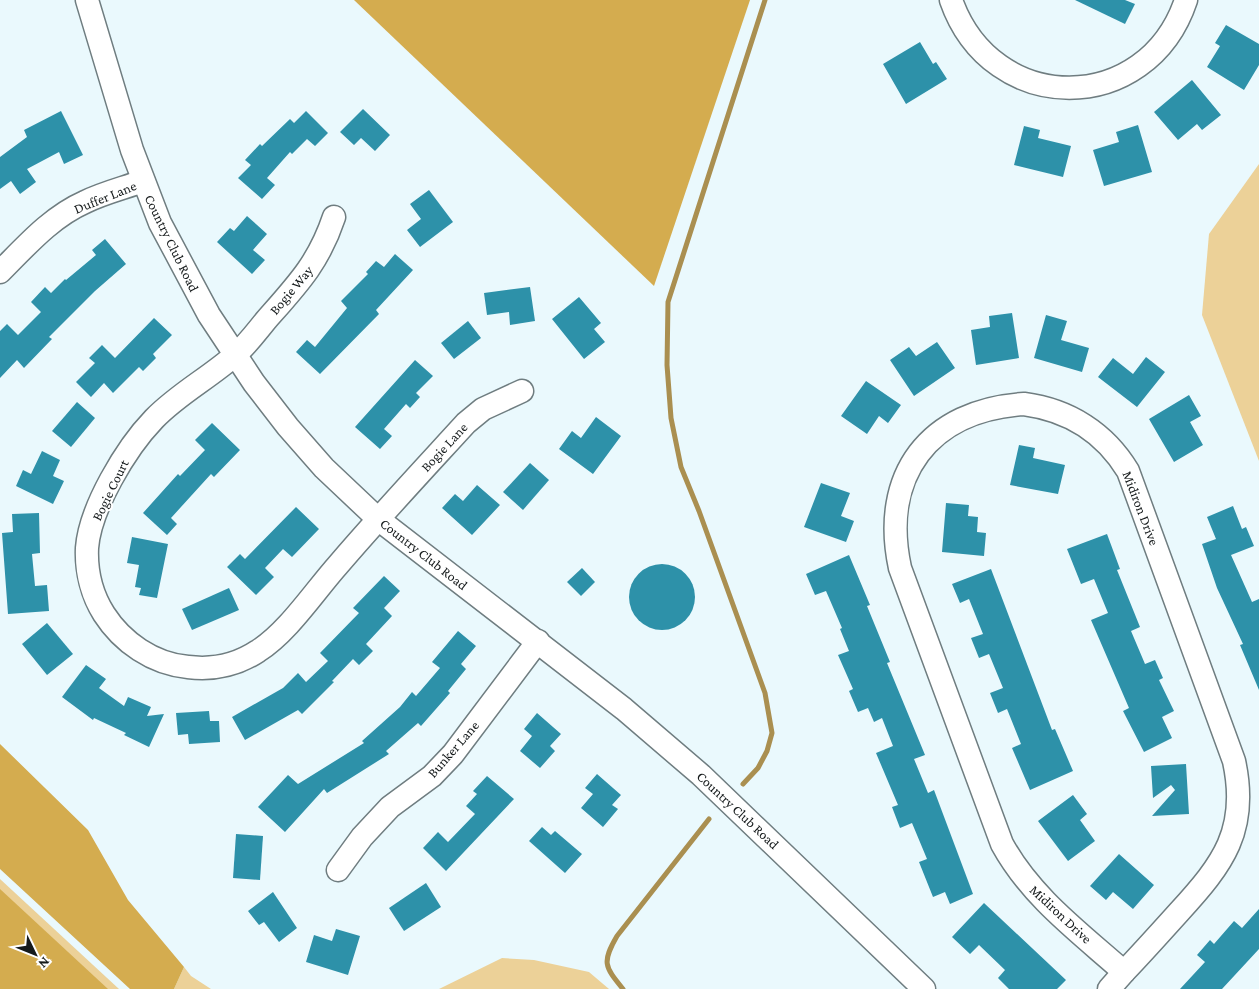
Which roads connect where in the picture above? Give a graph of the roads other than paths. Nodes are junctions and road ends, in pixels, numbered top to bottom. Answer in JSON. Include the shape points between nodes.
{"nodes":[{"id":1,"x":87,"y":0,"type":"edge"},
{"id":2,"x":951,"y":0,"type":"edge"},
{"id":3,"x":1186,"y":0,"type":"edge"},
{"id":4,"x":143,"y":181,"type":"junction"},
{"id":5,"x":334,"y":217,"type":"dead end"},
{"id":6,"x":0,"y":272,"type":"edge"},
{"id":7,"x":235,"y":355,"type":"junction"},
{"id":8,"x":522,"y":391,"type":"dead end"},
{"id":9,"x":378,"y":518,"type":"junction"},
{"id":10,"x":538,"y":641,"type":"junction"},
{"id":11,"x":338,"y":870,"type":"dead end"},
{"id":12,"x":1124,"y":972,"type":"junction"},
{"id":13,"x":924,"y":989,"type":"edge"},
{"id":14,"x":1109,"y":989,"type":"edge"}],
"edges":[{"from":1,"to":4,"type":"street","name":"Country Club Road"},
{"from":2,"to":3,"type":"street","via":[[962,27],[992,61],[1023,80],[1063,89],[1098,84],[1136,67],[1166,39]]},
{"from":4,"to":6,"type":"street","name":"Duffer Lane","via":[[85,202],[63,214]]},
{"from":4,"to":7,"type":"street","name":"Country Club Road","via":[[183,270]]},
{"from":5,"to":7,"type":"street","name":"Bogie Way","via":[[321,251],[306,275]]},
{"from":7,"to":9,"type":"street","name":"Country Club Road","via":[[288,427],[324,468]]},
{"from":7,"to":9,"type":"street","name":"Bogie Court","via":[[153,419],[122,461],[103,496],[89,533],[87,564],[94,594],[119,634],[143,652],[183,667],[210,668],[248,657],[280,633]]},
{"from":8,"to":9,"type":"street","name":"Bogie Lane","via":[[495,402],[466,423]]},
{"from":9,"to":10,"type":"street","name":"Country Club Road"},
{"from":10,"to":11,"type":"street","name":"Bunker Lane","via":[[453,754],[432,776],[390,807]]},
{"from":10,"to":13,"type":"street","name":"Country Club Road","via":[[701,775]]},
{"from":12,"to":12,"type":"street","name":"Midiron Drive","via":[[1208,880],[1230,844],[1239,803],[1234,761],[1122,460],[1105,440],[1062,413],[1024,404],[987,409],[964,417],[943,430],[916,456],[905,477],[896,511],[900,568],[1002,844],[1034,891]]},
{"from":12,"to":14,"type":"street","name":"Midiron Drive"}]}
